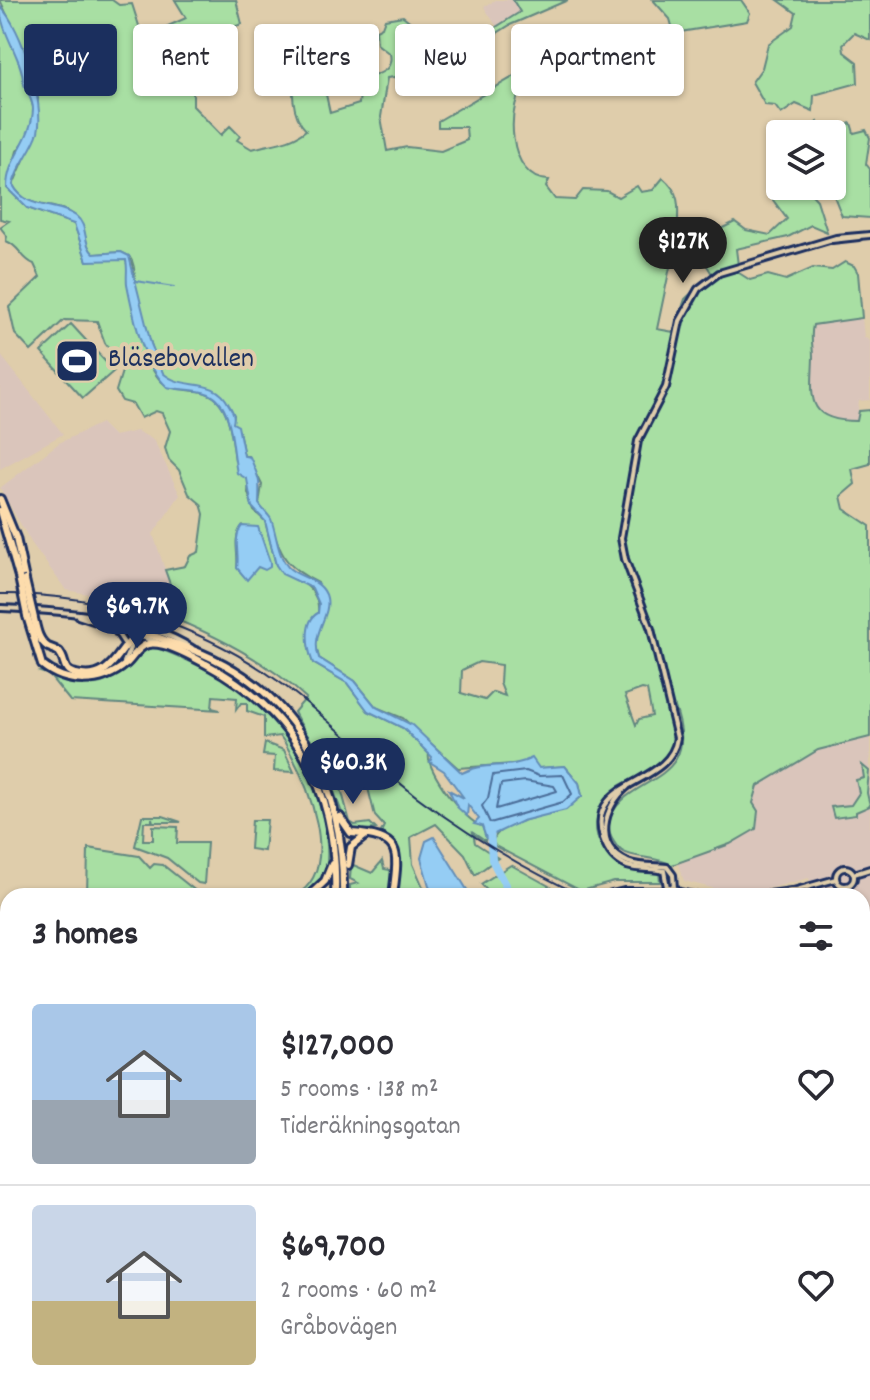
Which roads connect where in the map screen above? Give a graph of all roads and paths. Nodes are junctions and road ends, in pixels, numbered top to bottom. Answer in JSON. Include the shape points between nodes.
{"nodes":[{"id":1,"x":870,"y":235,"type":"edge"},
{"id":2,"x":0,"y":499,"type":"edge"},
{"id":3,"x":0,"y":511,"type":"edge"},
{"id":4,"x":22,"y":578,"type":"junction"},
{"id":5,"x":0,"y":608,"type":"edge"},
{"id":6,"x":30,"y":615,"type":"junction"},
{"id":7,"x":76,"y":615,"type":"junction"},
{"id":8,"x":132,"y":624,"type":"junction"},
{"id":9,"x":114,"y":629,"type":"junction"},
{"id":10,"x":136,"y":635,"type":"junction"},
{"id":11,"x":126,"y":647,"type":"junction"},
{"id":12,"x":168,"y":648,"type":"junction"},
{"id":13,"x":192,"y":648,"type":"junction"},
{"id":14,"x":51,"y":649,"type":"junction"},
{"id":15,"x":40,"y":657,"type":"junction"},
{"id":16,"x":61,"y":660,"type":"junction"},
{"id":17,"x":122,"y":666,"type":"junction"},
{"id":18,"x":53,"y":669,"type":"junction"},
{"id":19,"x":327,"y":784,"type":"junction"},
{"id":20,"x":629,"y":786,"type":"junction"},
{"id":21,"x":372,"y":834,"type":"junction"},
{"id":22,"x":333,"y":847,"type":"junction"},
{"id":23,"x":870,"y":869,"type":"edge"},
{"id":24,"x":854,"y":874,"type":"junction"},
{"id":25,"x":836,"y":879,"type":"junction"},
{"id":26,"x":318,"y":888,"type":"edge"},
{"id":27,"x":335,"y":888,"type":"edge"},
{"id":28,"x":344,"y":888,"type":"edge"},
{"id":29,"x":345,"y":888,"type":"edge"},
{"id":30,"x":394,"y":888,"type":"edge"},
{"id":31,"x":664,"y":888,"type":"edge"},
{"id":32,"x":676,"y":888,"type":"edge"},
{"id":33,"x":802,"y":888,"type":"edge"}],
"edges":[{"from":1,"to":20,"type":"street","via":[[832,240],[719,273],[698,289],[680,321],[666,387],[638,441],[621,538],[651,629],[677,738],[665,766]]},
{"from":2,"to":4,"type":"main road","via":[[16,538]]},
{"from":3,"to":4,"type":"main road"},
{"from":4,"to":6,"type":"main road","bridge":true},
{"from":5,"to":7,"type":"street"},
{"from":6,"to":14,"type":"main road","via":[[40,639]]},
{"from":6,"to":15,"type":"main road"},
{"from":7,"to":8,"type":"street"},
{"from":7,"to":9,"type":"street"},
{"from":8,"to":10,"type":"street"},
{"from":8,"to":13,"type":"street"},
{"from":9,"to":10,"type":"street"},
{"from":9,"to":11,"type":"street"},
{"from":10,"to":11,"type":"main road"},
{"from":10,"to":12,"type":"street"},
{"from":10,"to":13,"type":"main road"},
{"from":10,"to":17,"type":"street"},
{"from":11,"to":16,"type":"main road","via":[[113,665],[90,675],[69,672]]},
{"from":12,"to":17,"type":"main road","via":[[147,645]]},
{"from":12,"to":22,"type":"main road","via":[[234,680],[287,728],[314,774]]},
{"from":13,"to":19,"type":"main road","via":[[237,672],[274,701],[299,730]]},
{"from":14,"to":15,"type":"main road"},
{"from":14,"to":16,"type":"main road"},
{"from":15,"to":18,"type":"main road","via":[[44,667]]},
{"from":16,"to":18,"type":"main road"},
{"from":17,"to":18,"type":"main road","via":[[106,678],[88,681]]},
{"from":19,"to":21,"type":"main road","via":[[344,827],[351,833]]},
{"from":19,"to":28,"type":"main road","via":[[341,837]]},
{"from":20,"to":31,"type":"street","via":[[613,794],[603,809],[604,842],[622,863],[664,871]]},
{"from":20,"to":32,"type":"street","via":[[607,810],[610,845],[629,862],[667,867]]},
{"from":21,"to":29,"type":"main road","via":[[351,847]]},
{"from":21,"to":30,"type":"main road","via":[[387,839],[396,850]]},
{"from":22,"to":26,"type":"main road","via":[[328,876]]},
{"from":22,"to":27,"type":"main road"},
{"from":23,"to":24,"type":"street"},
{"from":24,"to":25,"type":"street","via":[[842,868]]},
{"from":24,"to":25,"type":"street","via":[[847,886]]},
{"from":25,"to":33,"type":"street"}]}
